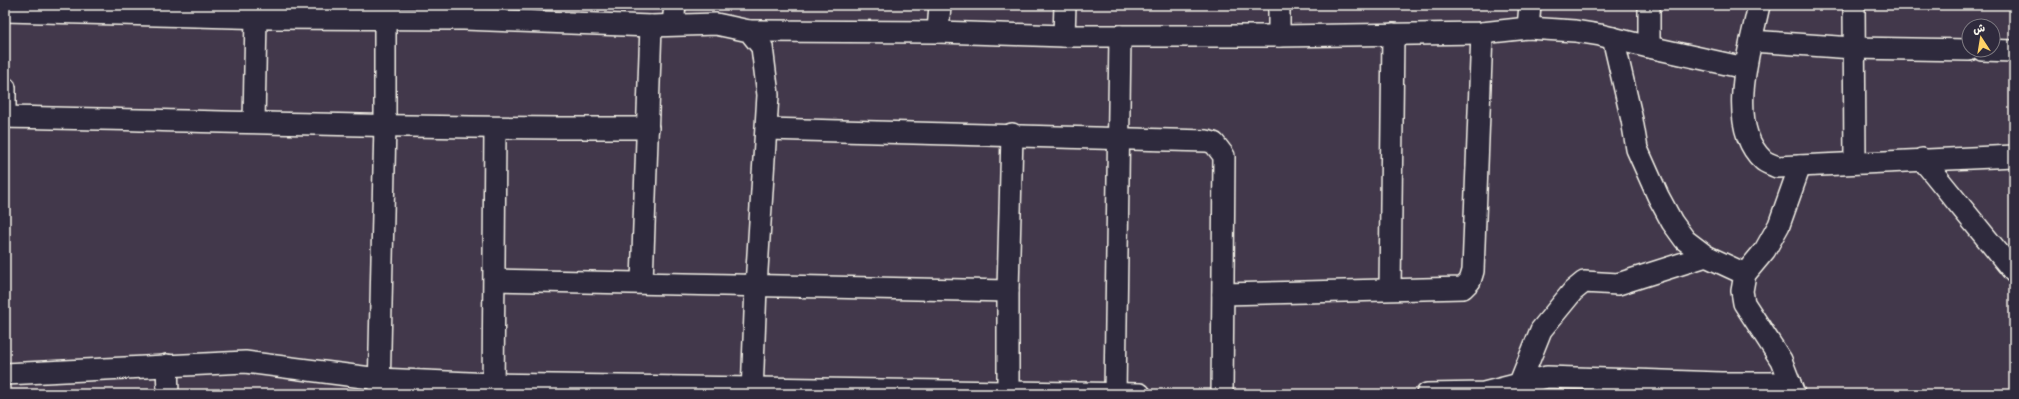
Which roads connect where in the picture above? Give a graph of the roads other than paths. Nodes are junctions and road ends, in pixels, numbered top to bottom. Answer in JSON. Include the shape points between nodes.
{"nodes":[{"id":1,"x":940,"y":5,"type":"edge"},
{"id":2,"x":1065,"y":5,"type":"edge"},
{"id":3,"x":1279,"y":5,"type":"edge"},
{"id":4,"x":1530,"y":5,"type":"edge"},
{"id":5,"x":1649,"y":5,"type":"edge"},
{"id":6,"x":1759,"y":5,"type":"edge"},
{"id":7,"x":1854,"y":5,"type":"edge"},
{"id":8,"x":94,"y":9,"type":"edge"},
{"id":9,"x":5,"y":11,"type":"edge"},
{"id":10,"x":349,"y":12,"type":"edge"},
{"id":11,"x":464,"y":12,"type":"edge"},
{"id":12,"x":674,"y":15,"type":"edge"},
{"id":13,"x":256,"y":17,"type":"junction"},
{"id":14,"x":385,"y":19,"type":"junction"},
{"id":15,"x":651,"y":26,"type":"junction"},
{"id":16,"x":1528,"y":28,"type":"junction"},
{"id":17,"x":749,"y":31,"type":"junction"},
{"id":18,"x":938,"y":32,"type":"junction"},
{"id":19,"x":1482,"y":33,"type":"junction"},
{"id":20,"x":1393,"y":34,"type":"junction"},
{"id":21,"x":1064,"y":36,"type":"junction"},
{"id":22,"x":1120,"y":36,"type":"junction"},
{"id":23,"x":1279,"y":36,"type":"junction"},
{"id":24,"x":1613,"y":38,"type":"junction"},
{"id":25,"x":1751,"y":41,"type":"junction"},
{"id":26,"x":1649,"y":47,"type":"junction"},
{"id":27,"x":1853,"y":48,"type":"junction"},
{"id":28,"x":1961,"y":50,"type":"edge"},
{"id":29,"x":2001,"y":51,"type":"edge"},
{"id":30,"x":2014,"y":51,"type":"edge"},
{"id":31,"x":1745,"y":68,"type":"junction"},
{"id":32,"x":5,"y":88,"type":"edge"},
{"id":33,"x":5,"y":108,"type":"edge"},
{"id":34,"x":5,"y":117,"type":"edge"},
{"id":35,"x":254,"y":122,"type":"junction"},
{"id":36,"x":385,"y":124,"type":"junction"},
{"id":37,"x":648,"y":128,"type":"junction"},
{"id":38,"x":767,"y":128,"type":"junction"},
{"id":39,"x":495,"y":129,"type":"junction"},
{"id":40,"x":1012,"y":134,"type":"junction"},
{"id":41,"x":1118,"y":137,"type":"junction"},
{"id":42,"x":2014,"y":156,"type":"edge"},
{"id":43,"x":1922,"y":159,"type":"junction"},
{"id":44,"x":1855,"y":162,"type":"junction"},
{"id":45,"x":1800,"y":166,"type":"junction"},
{"id":46,"x":2007,"y":255,"type":"edge"},
{"id":47,"x":1706,"y":256,"type":"junction"},
{"id":48,"x":2014,"y":272,"type":"edge"},
{"id":49,"x":1745,"y":274,"type":"junction"},
{"id":50,"x":495,"y":280,"type":"junction"},
{"id":51,"x":642,"y":282,"type":"junction"},
{"id":52,"x":756,"y":286,"type":"junction"},
{"id":53,"x":1390,"y":288,"type":"junction"},
{"id":54,"x":1008,"y":291,"type":"junction"},
{"id":55,"x":1223,"y":294,"type":"junction"},
{"id":56,"x":167,"y":365,"type":"junction"},
{"id":57,"x":5,"y":374,"type":"edge"},
{"id":58,"x":1519,"y":385,"type":"junction"},
{"id":59,"x":379,"y":387,"type":"edge"},
{"id":60,"x":1792,"y":388,"type":"edge"},
{"id":61,"x":493,"y":389,"type":"edge"},
{"id":62,"x":752,"y":391,"type":"edge"},
{"id":63,"x":1008,"y":393,"type":"edge"},
{"id":64,"x":168,"y":394,"type":"edge"},
{"id":65,"x":1116,"y":394,"type":"edge"},
{"id":66,"x":1140,"y":394,"type":"edge"},
{"id":67,"x":1222,"y":394,"type":"edge"},
{"id":68,"x":1427,"y":394,"type":"edge"},
{"id":69,"x":1484,"y":394,"type":"edge"}],
"edges":[{"from":1,"to":18,"type":"street"},
{"from":2,"to":21,"type":"street"},
{"from":3,"to":23,"type":"street"},
{"from":4,"to":16,"type":"street"},
{"from":5,"to":26,"type":"street"},
{"from":6,"to":25,"type":"street"},
{"from":7,"to":27,"type":"street"},
{"from":8,"to":9,"type":"street"},
{"from":8,"to":13,"type":"street"},
{"from":10,"to":13,"type":"street"},
{"from":10,"to":14,"type":"street"},
{"from":11,"to":14,"type":"street"},
{"from":11,"to":15,"type":"street"},
{"from":12,"to":15,"type":"street"},
{"from":12,"to":17,"type":"street"},
{"from":13,"to":35,"type":"street"},
{"from":14,"to":36,"type":"street"},
{"from":15,"to":37,"type":"street"},
{"from":16,"to":19,"type":"street"},
{"from":16,"to":24,"type":"street","via":[[1575,31]]},
{"from":17,"to":18,"type":"street"},
{"from":17,"to":38,"type":"street","via":[[762,47],[768,95]]},
{"from":18,"to":21,"type":"street"},
{"from":19,"to":20,"type":"street"},
{"from":19,"to":53,"type":"street","via":[[1473,271],[1470,281],[1463,288]]},
{"from":20,"to":23,"type":"street"},
{"from":20,"to":53,"type":"street"},
{"from":21,"to":22,"type":"street"},
{"from":22,"to":23,"type":"street"},
{"from":22,"to":41,"type":"street"},
{"from":24,"to":26,"type":"street"},
{"from":24,"to":47,"type":"street","via":[[1642,164],[1684,240]]},
{"from":25,"to":27,"type":"street"},
{"from":25,"to":31,"type":"street"},
{"from":26,"to":31,"type":"street"},
{"from":27,"to":28,"type":"street"},
{"from":27,"to":44,"type":"street"},
{"from":29,"to":30,"type":"street"},
{"from":31,"to":45,"type":"street","via":[[1743,119],[1749,140],[1764,161],[1777,167]]},
{"from":32,"to":33,"type":"street"},
{"from":34,"to":35,"type":"street"},
{"from":35,"to":36,"type":"street"},
{"from":36,"to":39,"type":"street"},
{"from":36,"to":59,"type":"street"},
{"from":37,"to":39,"type":"street"},
{"from":37,"to":51,"type":"street"},
{"from":38,"to":40,"type":"street"},
{"from":38,"to":52,"type":"street"},
{"from":39,"to":50,"type":"street"},
{"from":40,"to":41,"type":"street"},
{"from":40,"to":54,"type":"street"},
{"from":41,"to":55,"type":"street","via":[[1207,141],[1220,149],[1224,156]]},
{"from":41,"to":65,"type":"street"},
{"from":42,"to":43,"type":"street"},
{"from":43,"to":44,"type":"street"},
{"from":43,"to":46,"type":"street"},
{"from":44,"to":45,"type":"street"},
{"from":45,"to":49,"type":"street","via":[[1779,225],[1765,250]]},
{"from":46,"to":48,"type":"street"},
{"from":47,"to":49,"type":"street"},
{"from":47,"to":58,"type":"street","via":[[1618,284],[1584,282],[1572,291],[1541,330]]},
{"from":49,"to":60,"type":"street","via":[[1742,291],[1744,303],[1781,360]]},
{"from":50,"to":51,"type":"street"},
{"from":50,"to":61,"type":"street"},
{"from":51,"to":52,"type":"street"},
{"from":52,"to":54,"type":"street"},
{"from":52,"to":62,"type":"street"},
{"from":53,"to":55,"type":"street"},
{"from":54,"to":63,"type":"street"},
{"from":55,"to":67,"type":"street"},
{"from":56,"to":57,"type":"street"},
{"from":56,"to":59,"type":"street","via":[[245,362]]},
{"from":56,"to":64,"type":"street"},
{"from":58,"to":60,"type":"street","via":[[1547,377]]},
{"from":58,"to":69,"type":"street"},
{"from":59,"to":61,"type":"street"},
{"from":61,"to":62,"type":"street"},
{"from":62,"to":63,"type":"street"},
{"from":63,"to":65,"type":"street"},
{"from":65,"to":66,"type":"street"},
{"from":68,"to":69,"type":"street"}]}
